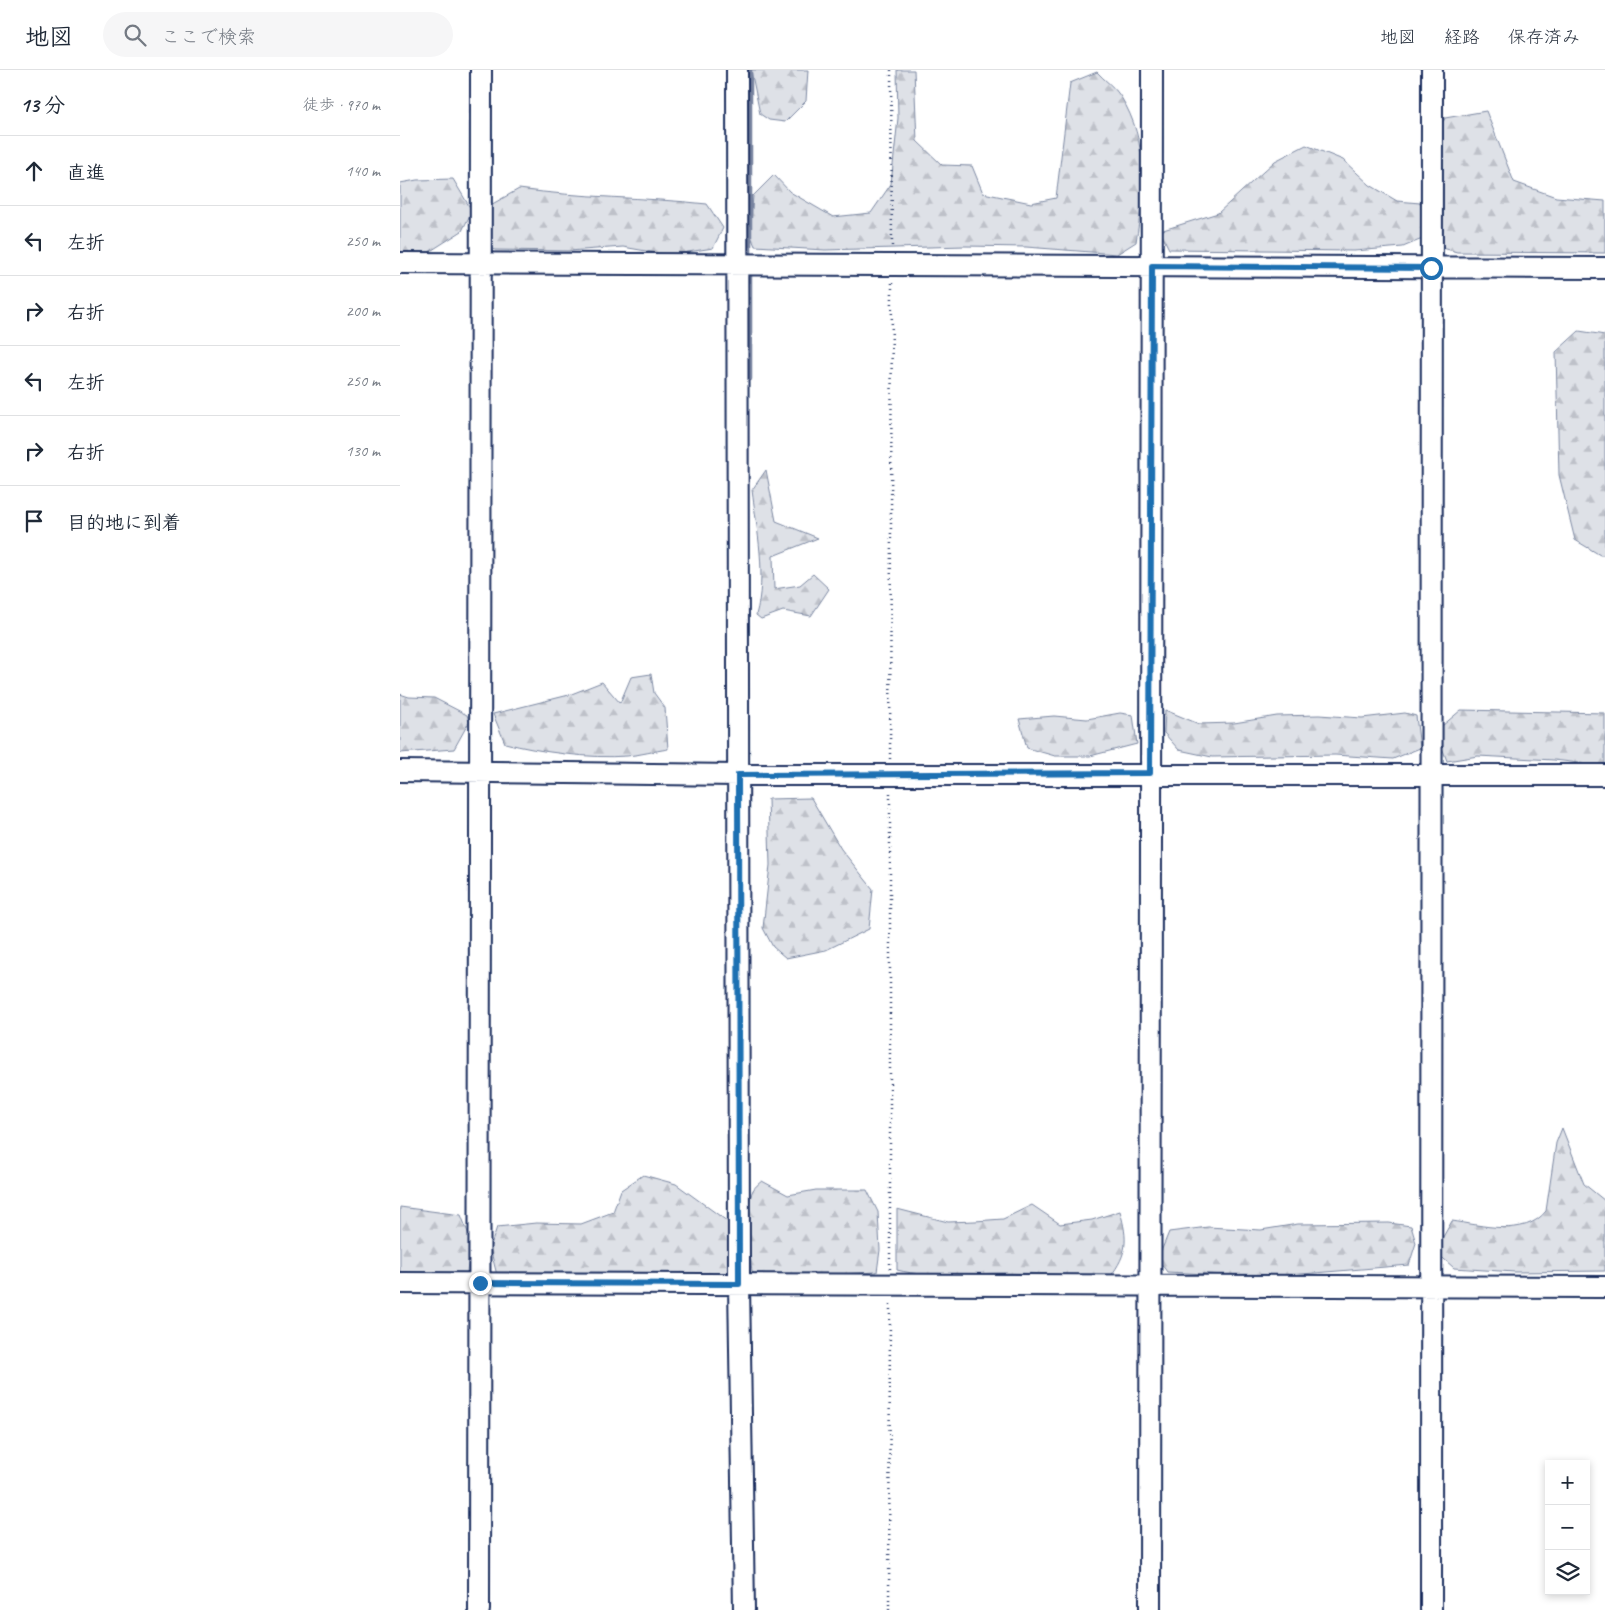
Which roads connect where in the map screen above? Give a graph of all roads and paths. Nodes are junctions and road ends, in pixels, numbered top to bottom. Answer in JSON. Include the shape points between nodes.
{"nodes":[{"id":1,"x":482,"y":70,"type":"edge"},
{"id":2,"x":737,"y":70,"type":"edge"},
{"id":3,"x":892,"y":70,"type":"edge"},
{"id":4,"x":1152,"y":70,"type":"edge"},
{"id":5,"x":1432,"y":70,"type":"edge"},
{"id":6,"x":400,"y":263,"type":"edge"},
{"id":7,"x":481,"y":264,"type":"junction"},
{"id":8,"x":738,"y":265,"type":"junction"},
{"id":9,"x":892,"y":265,"type":"junction"},
{"id":10,"x":1152,"y":266,"type":"junction"},
{"id":11,"x":1431,"y":268,"type":"junction"},
{"id":12,"x":1605,"y":268,"type":"edge"},
{"id":13,"x":400,"y":771,"type":"edge"},
{"id":14,"x":480,"y":772,"type":"junction"},
{"id":15,"x":1150,"y":773,"type":"junction"},
{"id":16,"x":890,"y":774,"type":"junction"},
{"id":17,"x":1432,"y":774,"type":"junction"},
{"id":18,"x":738,"y":775,"type":"junction"},
{"id":19,"x":1605,"y":775,"type":"edge"},
{"id":20,"x":400,"y":1283,"type":"edge"},
{"id":21,"x":480,"y":1283,"type":"junction"},
{"id":22,"x":739,"y":1284,"type":"junction"},
{"id":23,"x":890,"y":1284,"type":"junction"},
{"id":24,"x":1150,"y":1286,"type":"junction"},
{"id":25,"x":1432,"y":1287,"type":"junction"},
{"id":26,"x":1605,"y":1287,"type":"edge"},
{"id":27,"x":480,"y":1610,"type":"edge"},
{"id":28,"x":744,"y":1610,"type":"edge"},
{"id":29,"x":889,"y":1610,"type":"edge"},
{"id":30,"x":1150,"y":1610,"type":"edge"},
{"id":31,"x":1430,"y":1610,"type":"edge"}],
"edges":[{"from":1,"to":7,"type":"street"},
{"from":2,"to":8,"type":"street"},
{"from":3,"to":9,"type":"path"},
{"from":4,"to":10,"type":"street"},
{"from":5,"to":11,"type":"street"},
{"from":6,"to":7,"type":"street"},
{"from":7,"to":8,"type":"street"},
{"from":7,"to":14,"type":"street"},
{"from":8,"to":9,"type":"street"},
{"from":8,"to":18,"type":"street"},
{"from":9,"to":10,"type":"street"},
{"from":9,"to":16,"type":"path"},
{"from":10,"to":11,"type":"street"},
{"from":10,"to":15,"type":"street"},
{"from":11,"to":12,"type":"street"},
{"from":11,"to":17,"type":"street"},
{"from":13,"to":14,"type":"street"},
{"from":14,"to":18,"type":"street"},
{"from":14,"to":21,"type":"street"},
{"from":15,"to":16,"type":"street"},
{"from":15,"to":17,"type":"street"},
{"from":15,"to":24,"type":"street"},
{"from":16,"to":18,"type":"street"},
{"from":16,"to":23,"type":"path"},
{"from":17,"to":19,"type":"street"},
{"from":17,"to":25,"type":"street"},
{"from":18,"to":22,"type":"street"},
{"from":20,"to":21,"type":"street"},
{"from":21,"to":22,"type":"street"},
{"from":21,"to":27,"type":"street"},
{"from":22,"to":23,"type":"street"},
{"from":22,"to":28,"type":"street"},
{"from":23,"to":24,"type":"street"},
{"from":23,"to":29,"type":"path"},
{"from":24,"to":25,"type":"street"},
{"from":24,"to":30,"type":"street"},
{"from":25,"to":26,"type":"street"},
{"from":25,"to":31,"type":"street"}]}
